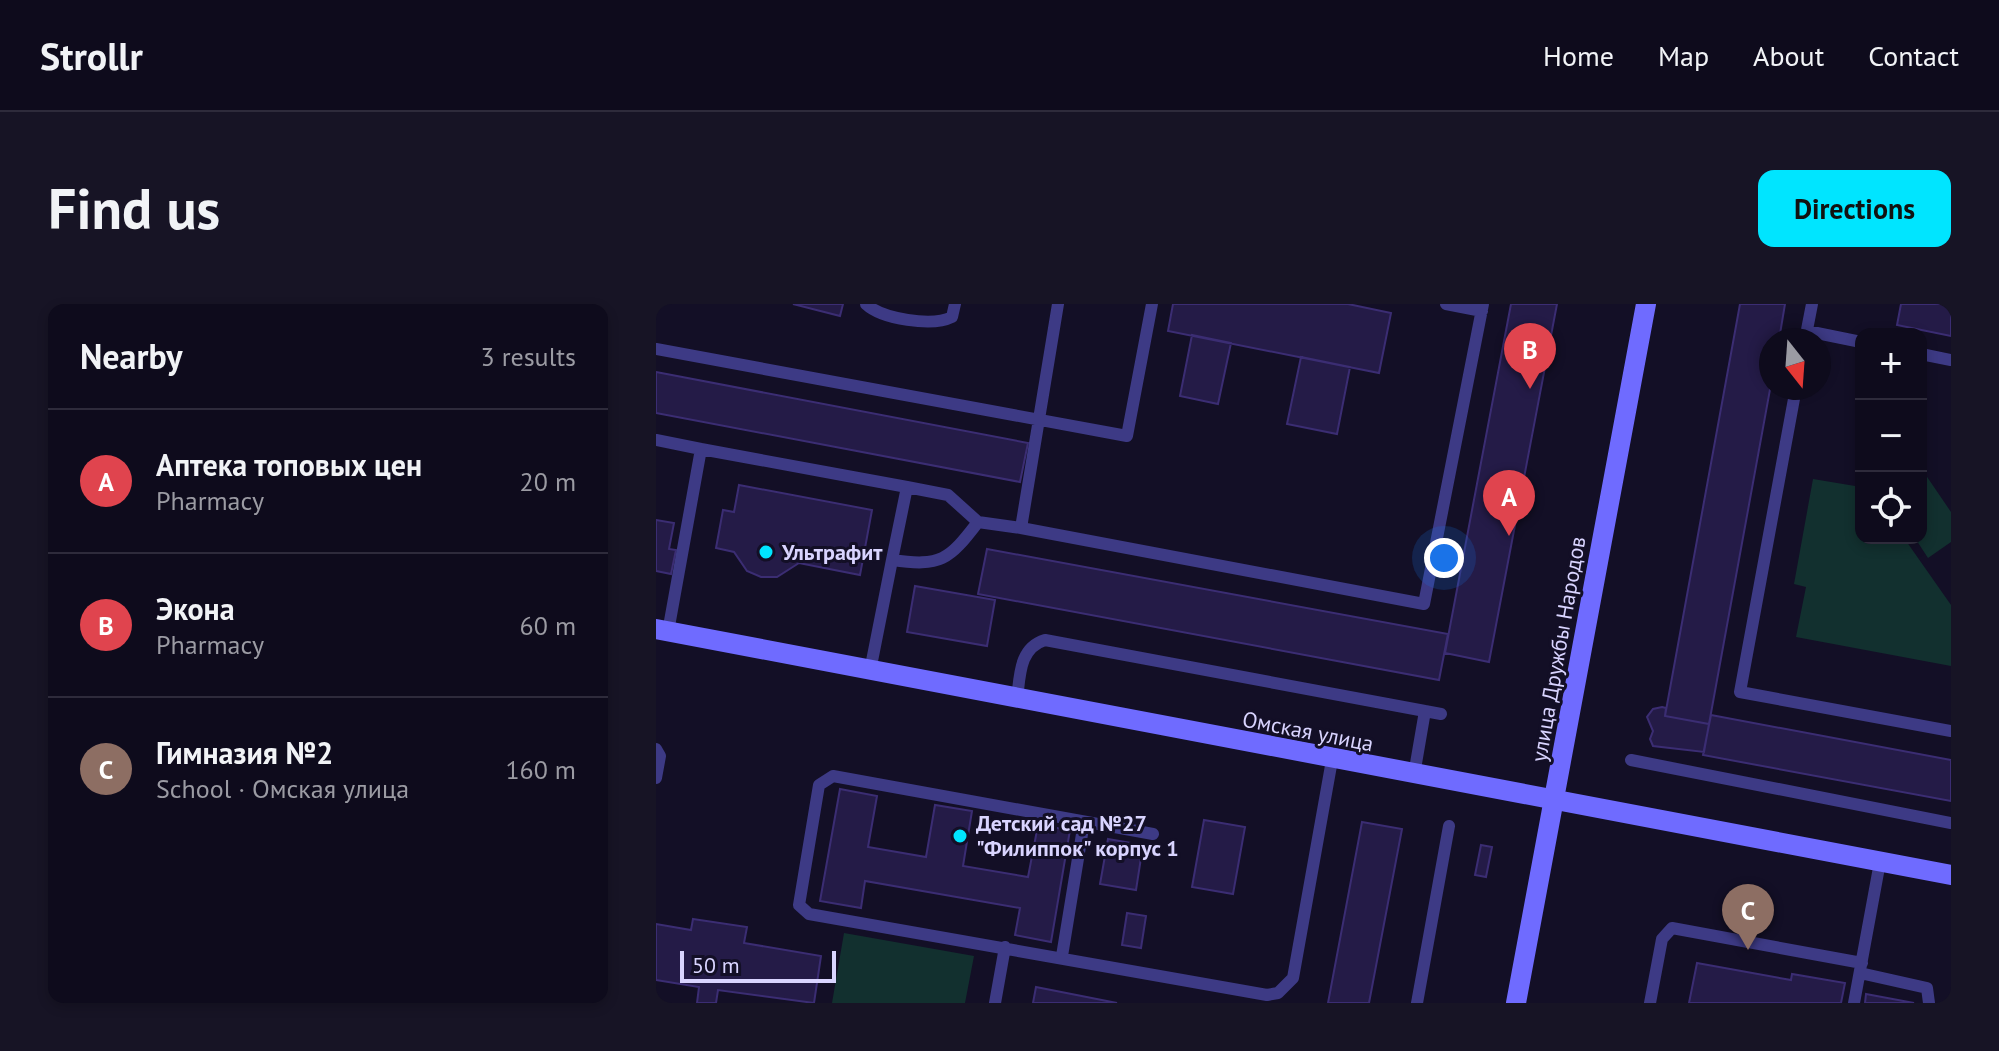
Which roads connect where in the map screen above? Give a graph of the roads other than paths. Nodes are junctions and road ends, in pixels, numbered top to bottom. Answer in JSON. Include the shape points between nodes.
{"nodes":[{"id":1,"x":866,"y":304,"type":"edge"},
{"id":2,"x":955,"y":304,"type":"edge"},
{"id":3,"x":1058,"y":304,"type":"edge"},
{"id":4,"x":1152,"y":304,"type":"edge"},
{"id":5,"x":1446,"y":304,"type":"edge"},
{"id":6,"x":1646,"y":304,"type":"edge"},
{"id":7,"x":1812,"y":304,"type":"edge"},
{"id":8,"x":1482,"y":307,"type":"edge"},
{"id":9,"x":1808,"y":328,"type":"edge"},
{"id":10,"x":1831,"y":339,"type":"edge"},
{"id":11,"x":1855,"y":341,"type":"edge"},
{"id":12,"x":656,"y":349,"type":"edge"},
{"id":13,"x":1927,"y":355,"type":"edge"},
{"id":14,"x":1951,"y":360,"type":"edge"},
{"id":15,"x":1794,"y":400,"type":"edge"},
{"id":16,"x":1042,"y":421,"type":"junction"},
{"id":17,"x":656,"y":440,"type":"edge"},
{"id":18,"x":701,"y":449,"type":"junction"},
{"id":19,"x":907,"y":487,"type":"junction"},
{"id":20,"x":978,"y":522,"type":"junction"},
{"id":21,"x":1021,"y":528,"type":"junction"},
{"id":22,"x":892,"y":560,"type":"junction"},
{"id":23,"x":662,"y":631,"type":"edge"},
{"id":24,"x":870,"y":671,"type":"junction"},
{"id":25,"x":1017,"y":699,"type":"junction"},
{"id":26,"x":1425,"y":711,"type":"junction"},
{"id":27,"x":1441,"y":714,"type":"dead end"},
{"id":28,"x":1951,"y":731,"type":"edge"},
{"id":29,"x":656,"y":749,"type":"edge"},
{"id":30,"x":1332,"y":760,"type":"junction"},
{"id":31,"x":1631,"y":760,"type":"dead end"},
{"id":32,"x":1414,"y":775,"type":"junction"},
{"id":33,"x":656,"y":778,"type":"edge"},
{"id":34,"x":1554,"y":801,"type":"junction"},
{"id":35,"x":1084,"y":822,"type":"junction"},
{"id":36,"x":1951,"y":823,"type":"edge"},
{"id":37,"x":1449,"y":826,"type":"dead end"},
{"id":38,"x":1153,"y":834,"type":"dead end"},
{"id":39,"x":1880,"y":862,"type":"junction"},
{"id":40,"x":1951,"y":875,"type":"edge"},
{"id":41,"x":1005,"y":947,"type":"junction"},
{"id":42,"x":1062,"y":956,"type":"junction"},
{"id":43,"x":1861,"y":968,"type":"junction"},
{"id":44,"x":995,"y":1003,"type":"edge"},
{"id":45,"x":1417,"y":1003,"type":"edge"},
{"id":46,"x":1516,"y":1003,"type":"edge"},
{"id":47,"x":1650,"y":1003,"type":"edge"},
{"id":48,"x":1854,"y":1003,"type":"edge"},
{"id":49,"x":1929,"y":1003,"type":"edge"}],
"edges":[{"from":1,"to":2,"type":"lane","via":[[874,311],[931,322],[952,317]]},
{"from":3,"to":16,"type":"lane"},
{"from":4,"to":16,"type":"lane","via":[[1127,436]]},
{"from":5,"to":8,"type":"lane"},
{"from":6,"to":34,"type":"main road","name":"улица Дружбы Народов"},
{"from":7,"to":9,"type":"lane"},
{"from":8,"to":21,"type":"lane","via":[[1424,604]]},
{"from":10,"to":11,"type":"lane"},
{"from":12,"to":16,"type":"lane"},
{"from":13,"to":14,"type":"lane"},
{"from":15,"to":28,"type":"lane","via":[[1740,692]]},
{"from":16,"to":21,"type":"lane"},
{"from":17,"to":18,"type":"lane"},
{"from":18,"to":19,"type":"lane"},
{"from":18,"to":23,"type":"lane"},
{"from":19,"to":20,"type":"lane","via":[[948,495]]},
{"from":19,"to":22,"type":"lane"},
{"from":20,"to":21,"type":"lane"},
{"from":20,"to":22,"type":"lane","via":[[954,553],[938,561]]},
{"from":22,"to":24,"type":"lane"},
{"from":23,"to":24,"type":"main road","name":"Омская улица"},
{"from":24,"to":25,"type":"main road","name":"Омская улица"},
{"from":25,"to":26,"type":"lane","via":[[1027,650],[1045,640]]},
{"from":25,"to":30,"type":"main road","name":"Омская улица"},
{"from":26,"to":27,"type":"lane"},
{"from":26,"to":32,"type":"lane"},
{"from":29,"to":33,"type":"lane"},
{"from":30,"to":32,"type":"main road","name":"Омская улица"},
{"from":30,"to":42,"type":"lane","via":[[1293,978],[1286,987],[1267,995]]},
{"from":31,"to":36,"type":"lane"},
{"from":32,"to":34,"type":"main road","name":"Омская улица"},
{"from":34,"to":39,"type":"main road","name":"Омская улица"},
{"from":34,"to":46,"type":"main road","name":"улица Дружбы Народов"},
{"from":35,"to":38,"type":"lane"},
{"from":35,"to":41,"type":"lane","via":[[833,776],[819,785],[798,898],[802,911]]},
{"from":35,"to":42,"type":"lane"},
{"from":37,"to":45,"type":"lane"},
{"from":39,"to":40,"type":"main road","name":"Омская улица"},
{"from":39,"to":43,"type":"lane"},
{"from":41,"to":42,"type":"lane"},
{"from":41,"to":44,"type":"lane"},
{"from":43,"to":47,"type":"lane","via":[[1672,928],[1662,939]]},
{"from":43,"to":48,"type":"lane"},
{"from":43,"to":49,"type":"lane","via":[[1927,988]]}]}
